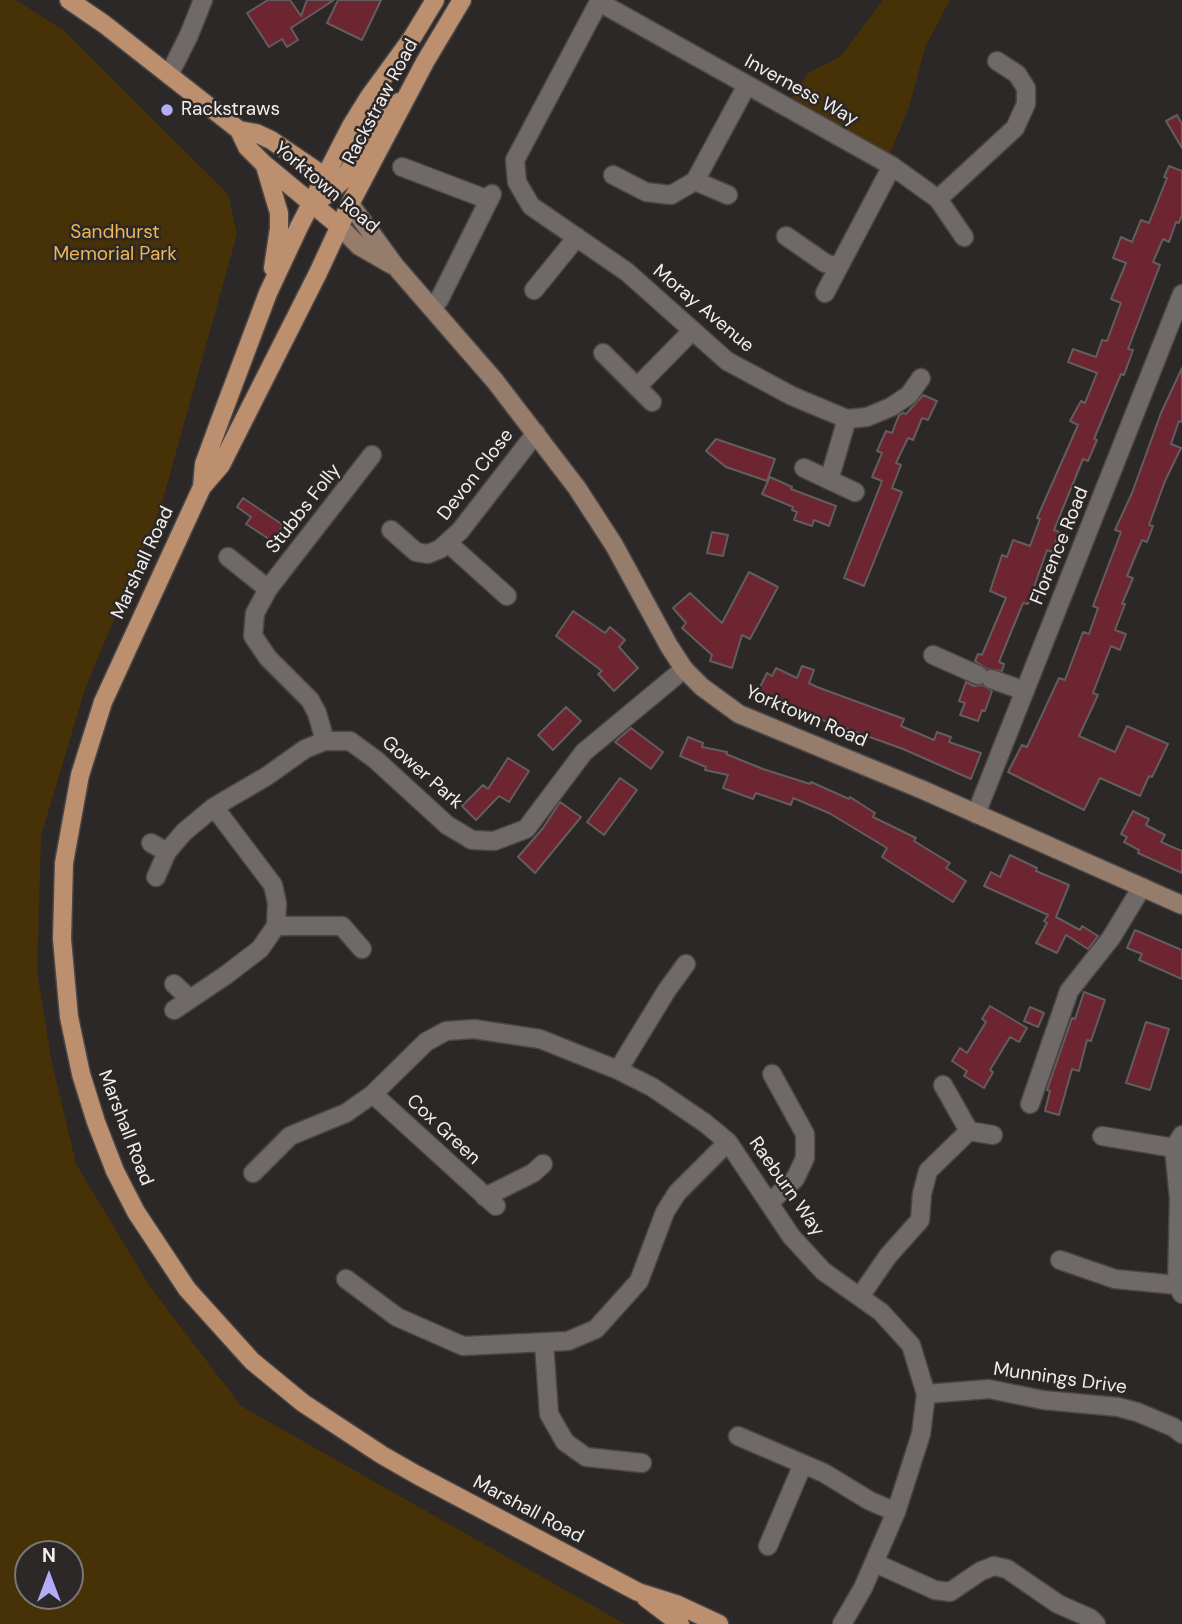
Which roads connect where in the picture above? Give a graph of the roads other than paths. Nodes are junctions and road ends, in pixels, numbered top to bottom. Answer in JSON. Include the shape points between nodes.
{"nodes":[{"id":1,"x":69,"y":0,"type":"edge"},
{"id":2,"x":203,"y":0,"type":"edge"},
{"id":3,"x":435,"y":0,"type":"edge"},
{"id":4,"x":462,"y":0,"type":"edge"},
{"id":5,"x":600,"y":1,"type":"edge"},
{"id":6,"x":997,"y":61,"type":"dead end"},
{"id":7,"x":169,"y":75,"type":"junction"},
{"id":8,"x":747,"y":85,"type":"junction"},
{"id":9,"x":408,"y":93,"type":"junction"},
{"id":10,"x":239,"y":130,"type":"junction"},
{"id":11,"x":264,"y":164,"type":"junction"},
{"id":12,"x":892,"y":166,"type":"junction"},
{"id":13,"x":402,"y":167,"type":"dead end"},
{"id":14,"x":613,"y":175,"type":"dead end"},
{"id":15,"x":695,"y":181,"type":"junction"},
{"id":16,"x":330,"y":182,"type":"junction"},
{"id":17,"x":728,"y":195,"type":"dead end"},
{"id":18,"x":938,"y":199,"type":"junction"},
{"id":19,"x":311,"y":203,"type":"junction"},
{"id":20,"x":350,"y":204,"type":"junction"},
{"id":21,"x":338,"y":226,"type":"junction"},
{"id":22,"x":786,"y":236,"type":"dead end"},
{"id":23,"x":577,"y":237,"type":"junction"},
{"id":24,"x":964,"y":237,"type":"dead end"},
{"id":25,"x":396,"y":267,"type":"junction"},
{"id":26,"x":838,"y":267,"type":"junction"},
{"id":27,"x":534,"y":290,"type":"dead end"},
{"id":28,"x":268,"y":293,"type":"junction"},
{"id":29,"x":825,"y":293,"type":"dead end"},
{"id":30,"x":1182,"y":294,"type":"edge"},
{"id":31,"x":433,"y":307,"type":"junction"},
{"id":32,"x":692,"y":331,"type":"junction"},
{"id":33,"x":603,"y":353,"type":"dead end"},
{"id":34,"x":921,"y":378,"type":"dead end"},
{"id":35,"x":637,"y":387,"type":"junction"},
{"id":36,"x":652,"y":402,"type":"dead end"},
{"id":37,"x":847,"y":419,"type":"junction"},
{"id":38,"x":536,"y":433,"type":"junction"},
{"id":39,"x":372,"y":455,"type":"dead end"},
{"id":40,"x":804,"y":468,"type":"dead end"},
{"id":41,"x":829,"y":480,"type":"junction"},
{"id":42,"x":202,"y":487,"type":"junction"},
{"id":43,"x":855,"y":492,"type":"dead end"},
{"id":44,"x":390,"y":530,"type":"dead end"},
{"id":45,"x":448,"y":543,"type":"junction"},
{"id":46,"x":228,"y":557,"type":"dead end"},
{"id":47,"x":268,"y":589,"type":"junction"},
{"id":48,"x":507,"y":596,"type":"dead end"},
{"id":49,"x":933,"y":655,"type":"dead end"},
{"id":50,"x":684,"y":669,"type":"junction"},
{"id":51,"x":1025,"y":691,"type":"junction"},
{"id":52,"x":325,"y":741,"type":"junction"},
{"id":53,"x":214,"y":807,"type":"junction"},
{"id":54,"x":976,"y":814,"type":"junction"},
{"id":55,"x":151,"y":843,"type":"dead end"},
{"id":56,"x":167,"y":852,"type":"junction"},
{"id":57,"x":156,"y":877,"type":"dead end"},
{"id":58,"x":1142,"y":887,"type":"junction"},
{"id":59,"x":1182,"y":905,"type":"edge"},
{"id":60,"x":276,"y":926,"type":"junction"},
{"id":61,"x":362,"y":949,"type":"dead end"},
{"id":62,"x":686,"y":964,"type":"dead end"},
{"id":63,"x":174,"y":984,"type":"dead end"},
{"id":64,"x":190,"y":999,"type":"junction"},
{"id":65,"x":174,"y":1010,"type":"dead end"},
{"id":66,"x":618,"y":1070,"type":"junction"},
{"id":67,"x":772,"y":1074,"type":"dead end"},
{"id":68,"x":943,"y":1085,"type":"dead end"},
{"id":69,"x":373,"y":1094,"type":"junction"},
{"id":70,"x":1030,"y":1104,"type":"dead end"},
{"id":71,"x":969,"y":1131,"type":"junction"},
{"id":72,"x":993,"y":1135,"type":"dead end"},
{"id":73,"x":1102,"y":1136,"type":"dead end"},
{"id":74,"x":1178,"y":1141,"type":"edge"},
{"id":75,"x":728,"y":1142,"type":"junction"},
{"id":76,"x":543,"y":1164,"type":"dead end"},
{"id":77,"x":253,"y":1174,"type":"dead end"},
{"id":78,"x":769,"y":1203,"type":"junction"},
{"id":79,"x":1060,"y":1260,"type":"dead end"},
{"id":80,"x":346,"y":1279,"type":"dead end"},
{"id":81,"x":1180,"y":1289,"type":"edge"},
{"id":82,"x":860,"y":1295,"type":"junction"},
{"id":83,"x":544,"y":1343,"type":"junction"},
{"id":84,"x":926,"y":1394,"type":"junction"},
{"id":85,"x":1182,"y":1434,"type":"edge"},
{"id":86,"x":738,"y":1436,"type":"dead end"},
{"id":87,"x":642,"y":1463,"type":"dead end"},
{"id":88,"x":803,"y":1464,"type":"junction"},
{"id":89,"x":896,"y":1512,"type":"junction"},
{"id":90,"x":768,"y":1546,"type":"dead end"},
{"id":91,"x":875,"y":1563,"type":"junction"},
{"id":92,"x":638,"y":1592,"type":"junction"},
{"id":93,"x":841,"y":1622,"type":"edge"},
{"id":94,"x":680,"y":1624,"type":"edge"},
{"id":95,"x":719,"y":1624,"type":"edge"},
{"id":96,"x":1096,"y":1624,"type":"edge"}],
"edges":[{"from":1,"to":7,"type":"main road","name":"Yorktown Road"},
{"from":2,"to":7,"type":"street"},
{"from":3,"to":16,"type":"main road","name":"Rackstraw Road","via":[[369,97]]},
{"from":4,"to":9,"type":"main road","name":"Rackstraw Road"},
{"from":5,"to":8,"type":"street","name":"Inverness Way"},
{"from":5,"to":23,"type":"street","name":"Moray Avenue","via":[[514,160],[517,182],[531,206]]},
{"from":6,"to":18,"type":"street","via":[[1017,74],[1026,88],[1026,104],[1016,128]]},
{"from":7,"to":10,"type":"main road","name":"Yorktown Road"},
{"from":8,"to":12,"type":"street","name":"Inverness Way"},
{"from":8,"to":15,"type":"street"},
{"from":9,"to":16,"type":"main road","via":[[384,115]]},
{"from":9,"to":20,"type":"main road","name":"Rackstraw Road"},
{"from":10,"to":11,"type":"main road","name":"Yorktown Road","via":[[247,147]]},
{"from":10,"to":16,"type":"main road","name":"Yorktown Road","via":[[271,140]]},
{"from":11,"to":19,"type":"main road","name":"Yorktown Road"},
{"from":11,"to":28,"type":"main road","via":[[278,201],[279,222]]},
{"from":12,"to":18,"type":"street","name":"Inverness Way"},
{"from":12,"to":26,"type":"street"},
{"from":13,"to":31,"type":"street","via":[[491,197]]},
{"from":14,"to":15,"type":"street","via":[[646,192],[671,195]]},
{"from":15,"to":17,"type":"street"},
{"from":16,"to":19,"type":"main road","name":"Marshall Road"},
{"from":16,"to":20,"type":"main road","name":"Yorktown Road"},
{"from":18,"to":24,"type":"street","name":"Inverness Way"},
{"from":19,"to":21,"type":"main road","name":"Yorktown Road"},
{"from":19,"to":28,"type":"main road","name":"Marshall Road"},
{"from":20,"to":21,"type":"main road","name":"Rackstraw Road"},
{"from":20,"to":25,"type":"street","name":"Yorktown Road"},
{"from":21,"to":25,"type":"street","name":"Yorktown Road","via":[[359,246]]},
{"from":21,"to":42,"type":"main road","name":"Marshall Road","via":[[221,465]]},
{"from":22,"to":26,"type":"street"},
{"from":23,"to":27,"type":"street"},
{"from":23,"to":32,"type":"street","name":"Moray Avenue","via":[[627,272]]},
{"from":25,"to":31,"type":"street","name":"Yorktown Road"},
{"from":26,"to":29,"type":"street"},
{"from":28,"to":42,"type":"main road","name":"Marshall Road","via":[[204,464]]},
{"from":30,"to":51,"type":"street","name":"Florence Road"},
{"from":31,"to":38,"type":"street","name":"Yorktown Road"},
{"from":32,"to":35,"type":"street"},
{"from":32,"to":37,"type":"street","name":"Moray Avenue","via":[[727,361]]},
{"from":33,"to":35,"type":"street"},
{"from":34,"to":37,"type":"street","via":[[909,395],[891,407]]},
{"from":35,"to":36,"type":"street"},
{"from":37,"to":41,"type":"street"},
{"from":38,"to":45,"type":"street","name":"Devon Close"},
{"from":38,"to":50,"type":"street","name":"Yorktown Road","via":[[608,536]]},
{"from":39,"to":47,"type":"street","name":"Stubbs Folly"},
{"from":40,"to":41,"type":"street"},
{"from":41,"to":43,"type":"street"},
{"from":42,"to":92,"type":"main road","name":"Marshall Road","via":[[103,702],[80,775],[64,863],[62,939],[69,1017],[84,1083],[115,1171],[150,1236],[187,1289],[237,1347],[273,1379],[382,1455]]},
{"from":44,"to":45,"type":"street","name":"Devon Close","via":[[416,552],[428,554]]},
{"from":45,"to":48,"type":"street","name":"Devon Close"},
{"from":46,"to":47,"type":"street"},
{"from":47,"to":52,"type":"street","name":"Stubbs Folly","via":[[255,612],[253,636],[268,659],[310,700]]},
{"from":49,"to":51,"type":"street"},
{"from":50,"to":52,"type":"street","name":"Gower Park","via":[[584,752],[526,830],[494,841],[472,840],[447,824],[350,741]]},
{"from":50,"to":54,"type":"street","name":"Yorktown Road","via":[[739,714]]},
{"from":51,"to":54,"type":"street","name":"Florence Road"},
{"from":52,"to":53,"type":"street","via":[[305,748]]},
{"from":53,"to":56,"type":"street"},
{"from":53,"to":60,"type":"street","via":[[273,885]]},
{"from":54,"to":58,"type":"street","name":"Yorktown Road"},
{"from":55,"to":56,"type":"street"},
{"from":56,"to":57,"type":"street"},
{"from":58,"to":59,"type":"street","name":"Yorktown Road"},
{"from":58,"to":70,"type":"street","via":[[1111,938],[1069,991]]},
{"from":60,"to":61,"type":"street","via":[[342,926]]},
{"from":60,"to":64,"type":"street","via":[[260,949]]},
{"from":62,"to":66,"type":"street"},
{"from":63,"to":64,"type":"street"},
{"from":64,"to":65,"type":"street"},
{"from":66,"to":69,"type":"street","name":"Raeburn Way","via":[[540,1039],[474,1029],[446,1031],[426,1042]]},
{"from":66,"to":75,"type":"street","name":"Raeburn Way","via":[[652,1087]]},
{"from":67,"to":78,"type":"street","via":[[805,1134],[805,1158],[795,1179]]},
{"from":68,"to":71,"type":"street"},
{"from":69,"to":76,"type":"street","name":"Cox Green","via":[[490,1202]]},
{"from":69,"to":77,"type":"street","name":"Raeburn Way","via":[[346,1113],[290,1136]]},
{"from":71,"to":72,"type":"street"},
{"from":71,"to":82,"type":"street","via":[[928,1171],[920,1220]]},
{"from":73,"to":74,"type":"street"},
{"from":74,"to":81,"type":"street"},
{"from":75,"to":78,"type":"street","name":"Raeburn Way"},
{"from":75,"to":83,"type":"street","via":[[677,1193],[639,1281],[596,1329],[568,1341]]},
{"from":78,"to":82,"type":"street","name":"Raeburn Way","via":[[823,1271]]},
{"from":79,"to":81,"type":"street","via":[[1115,1279]]},
{"from":80,"to":83,"type":"street","via":[[397,1317],[463,1346]]},
{"from":82,"to":84,"type":"street","name":"Raeburn Way","via":[[911,1345]]},
{"from":83,"to":87,"type":"street","via":[[549,1414],[565,1441],[586,1457]]},
{"from":84,"to":85,"type":"street","name":"Munnings Drive","via":[[989,1389],[1118,1407]]},
{"from":84,"to":89,"type":"street","name":"Raeburn Way","via":[[921,1434]]},
{"from":86,"to":88,"type":"street"},
{"from":88,"to":89,"type":"street"},
{"from":88,"to":90,"type":"street"},
{"from":89,"to":91,"type":"street","name":"Raeburn Way"},
{"from":91,"to":93,"type":"street","name":"Raeburn Way"},
{"from":91,"to":96,"type":"street","via":[[950,1592],[981,1571],[994,1566],[1007,1569]]},
{"from":92,"to":94,"type":"main road","name":"Marshall Road"},
{"from":92,"to":95,"type":"main road","name":"Marshall Road"}]}
